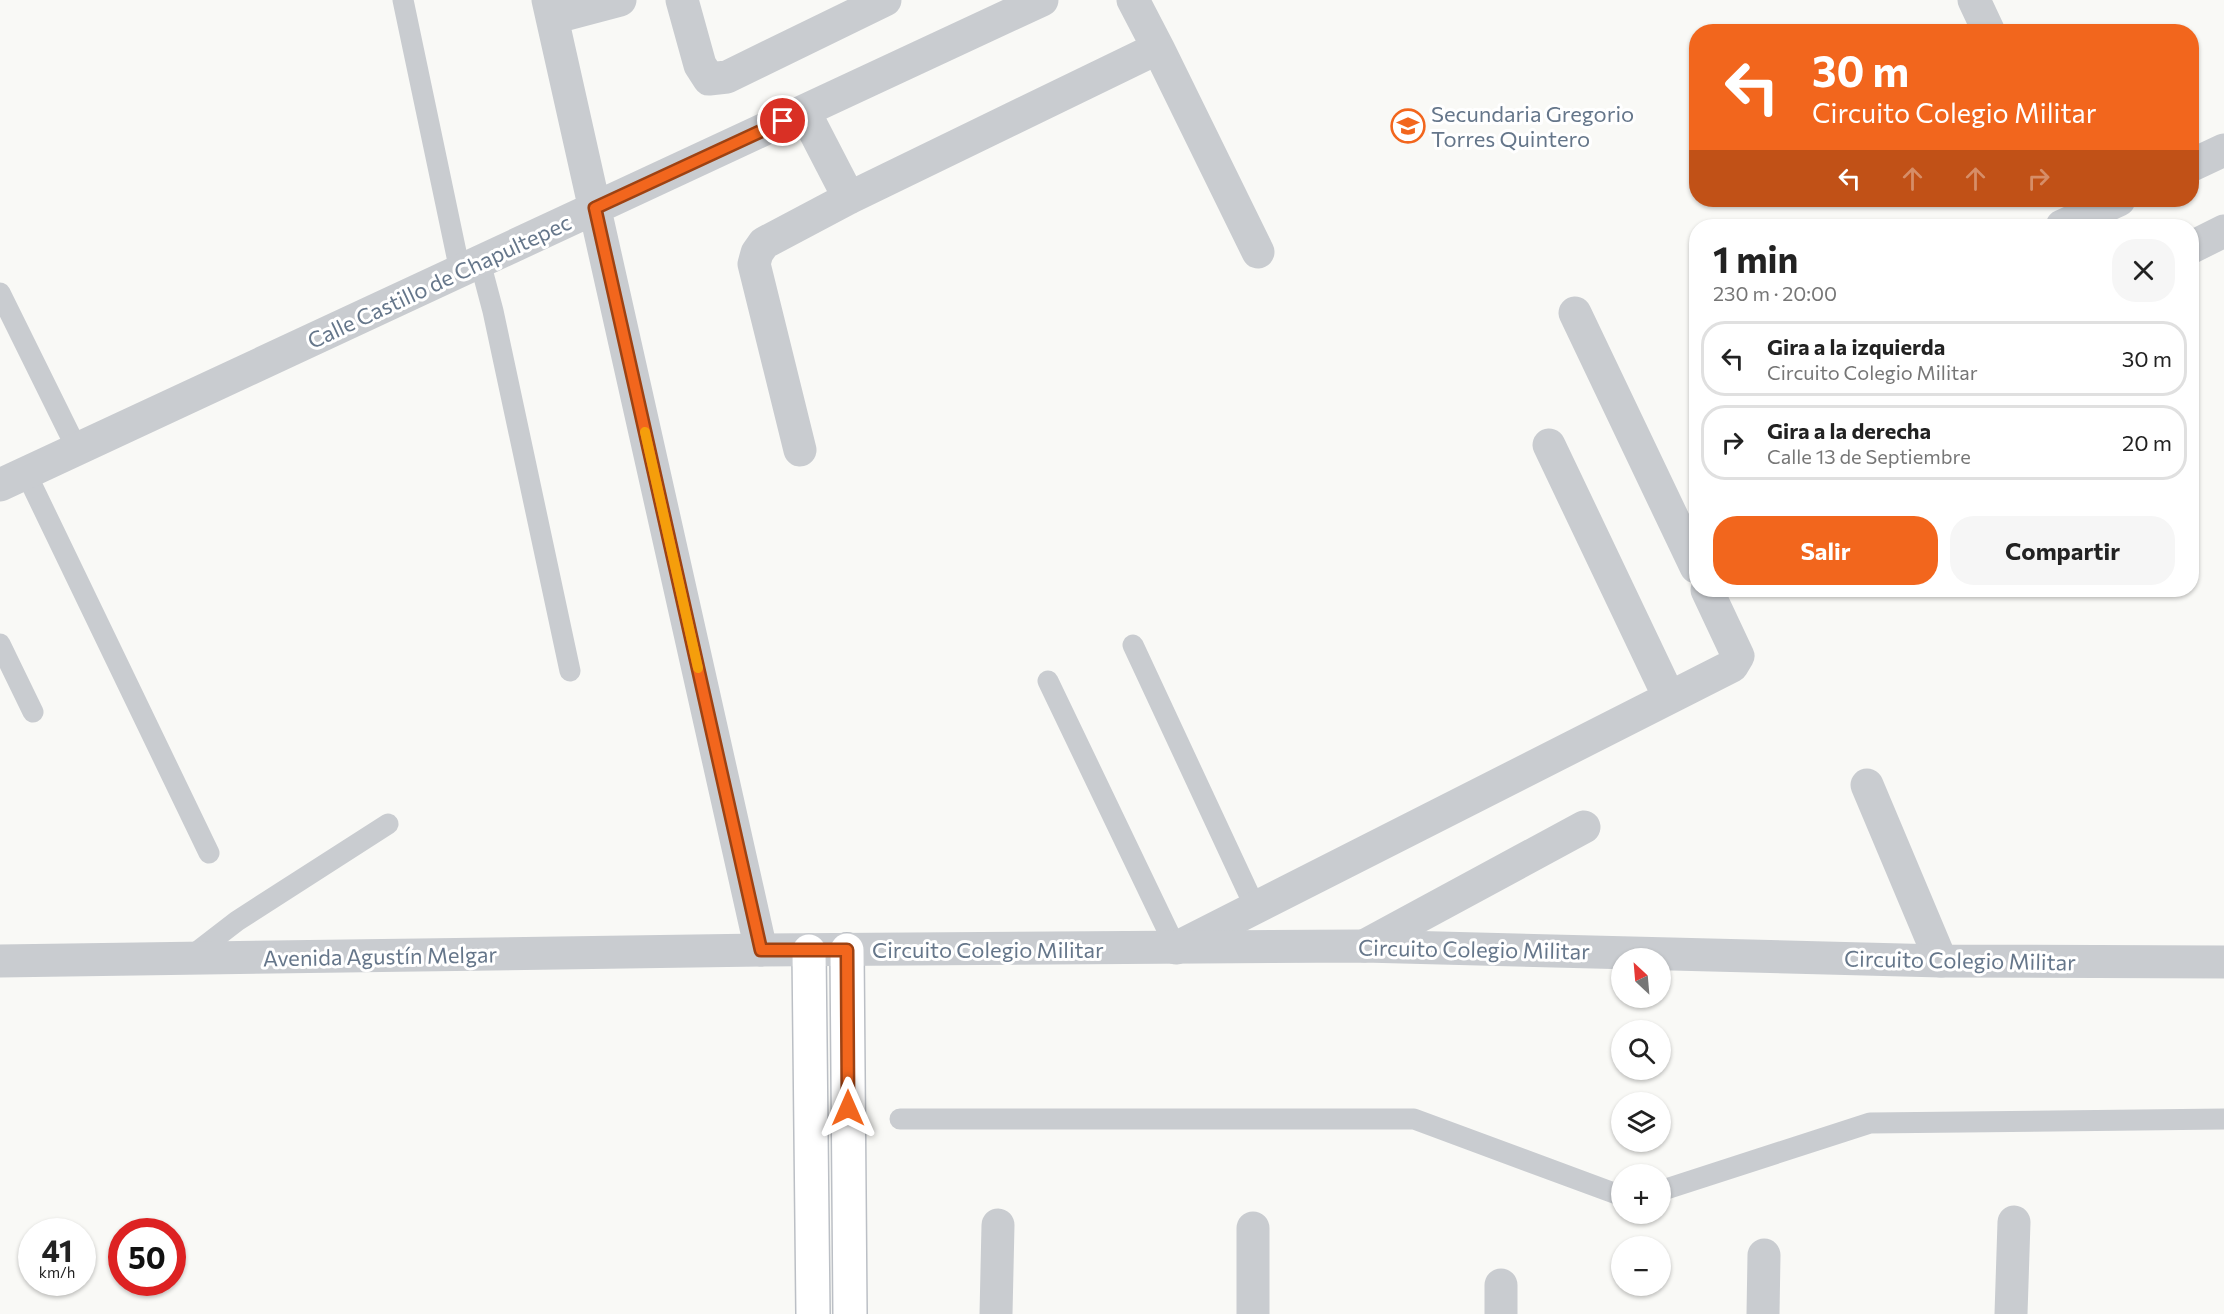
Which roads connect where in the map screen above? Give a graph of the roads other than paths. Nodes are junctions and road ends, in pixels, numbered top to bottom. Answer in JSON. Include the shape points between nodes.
{"nodes":[{"id":1,"x":403,"y":0,"type":"edge"},
{"id":2,"x":620,"y":0,"type":"edge"},
{"id":3,"x":682,"y":0,"type":"edge"},
{"id":4,"x":885,"y":0,"type":"edge"},
{"id":5,"x":1042,"y":0,"type":"edge"},
{"id":6,"x":1133,"y":0,"type":"edge"},
{"id":7,"x":1974,"y":0,"type":"edge"},
{"id":8,"x":550,"y":9,"type":"edge"},
{"id":9,"x":1985,"y":24,"type":"edge"},
{"id":10,"x":1158,"y":48,"type":"junction"},
{"id":11,"x":804,"y":111,"type":"junction"},
{"id":12,"x":2224,"y":150,"type":"edge"},
{"id":13,"x":2199,"y":162,"type":"edge"},
{"id":14,"x":849,"y":198,"type":"junction"},
{"id":15,"x":2104,"y":207,"type":"edge"},
{"id":16,"x":595,"y":208,"type":"junction"},
{"id":17,"x":2077,"y":219,"type":"edge"},
{"id":18,"x":2224,"y":231,"type":"edge"},
{"id":19,"x":2199,"y":244,"type":"edge"},
{"id":20,"x":1258,"y":252,"type":"dead end"},
{"id":21,"x":470,"y":266,"type":"junction"},
{"id":22,"x":0,"y":293,"type":"edge"},
{"id":23,"x":1575,"y":314,"type":"dead end"},
{"id":24,"x":1549,"y":445,"type":"dead end"},
{"id":25,"x":77,"y":449,"type":"junction"},
{"id":26,"x":800,"y":450,"type":"dead end"},
{"id":27,"x":13,"y":479,"type":"edge"},
{"id":28,"x":1689,"y":552,"type":"edge"},
{"id":29,"x":1710,"y":597,"type":"edge"},
{"id":30,"x":0,"y":644,"type":"edge"},
{"id":31,"x":1133,"y":645,"type":"dead end"},
{"id":32,"x":570,"y":671,"type":"dead end"},
{"id":33,"x":1048,"y":681,"type":"dead end"},
{"id":34,"x":1669,"y":697,"type":"junction"},
{"id":35,"x":33,"y":712,"type":"dead end"},
{"id":36,"x":1867,"y":785,"type":"dead end"},
{"id":37,"x":388,"y":824,"type":"dead end"},
{"id":38,"x":1584,"y":827,"type":"dead end"},
{"id":39,"x":208,"y":853,"type":"dead end"},
{"id":40,"x":1256,"y":907,"type":"junction"},
{"id":41,"x":1364,"y":946,"type":"junction"},
{"id":42,"x":1176,"y":948,"type":"junction"},
{"id":43,"x":761,"y":950,"type":"junction"},
{"id":44,"x":847,"y":950,"type":"junction"},
{"id":45,"x":809,"y":951,"type":"junction"},
{"id":46,"x":189,"y":958,"type":"junction"},
{"id":47,"x":0,"y":961,"type":"edge"},
{"id":48,"x":1941,"y":961,"type":"junction"},
{"id":49,"x":2224,"y":962,"type":"edge"},
{"id":50,"x":900,"y":1119,"type":"dead end"},
{"id":51,"x":2224,"y":1119,"type":"edge"},
{"id":52,"x":1671,"y":1187,"type":"edge"},
{"id":53,"x":1611,"y":1192,"type":"edge"},
{"id":54,"x":2014,"y":1221,"type":"dead end"},
{"id":55,"x":998,"y":1225,"type":"dead end"},
{"id":56,"x":1253,"y":1228,"type":"dead end"},
{"id":57,"x":1764,"y":1255,"type":"dead end"},
{"id":58,"x":813,"y":1314,"type":"edge"},
{"id":59,"x":850,"y":1314,"type":"edge"},
{"id":60,"x":996,"y":1314,"type":"edge"},
{"id":61,"x":1253,"y":1314,"type":"edge"},
{"id":62,"x":1763,"y":1314,"type":"edge"},
{"id":63,"x":2011,"y":1314,"type":"edge"}],
"edges":[{"from":1,"to":21,"type":"lane"},
{"from":2,"to":8,"type":"street"},
{"from":3,"to":4,"type":"street","via":[[700,65],[709,79],[727,77]]},
{"from":5,"to":11,"type":"street","name":"Calle Castillo de Chapultepec"},
{"from":6,"to":10,"type":"street"},
{"from":7,"to":9,"type":"street"},
{"from":8,"to":16,"type":"street"},
{"from":10,"to":14,"type":"street"},
{"from":10,"to":20,"type":"street"},
{"from":11,"to":14,"type":"street"},
{"from":11,"to":16,"type":"street","name":"Calle Castillo de Chapultepec"},
{"from":12,"to":13,"type":"street"},
{"from":14,"to":26,"type":"street","via":[[764,243],[754,264]]},
{"from":15,"to":17,"type":"street"},
{"from":16,"to":21,"type":"street","name":"Calle Castillo de Chapultepec"},
{"from":16,"to":43,"type":"street"},
{"from":18,"to":19,"type":"street"},
{"from":21,"to":25,"type":"street","name":"Calle Castillo de Chapultepec"},
{"from":21,"to":32,"type":"lane","via":[[495,322]]},
{"from":22,"to":25,"type":"lane"},
{"from":23,"to":28,"type":"street"},
{"from":24,"to":34,"type":"street"},
{"from":25,"to":27,"type":"street","name":"Calle Castillo de Chapultepec"},
{"from":27,"to":39,"type":"lane"},
{"from":29,"to":34,"type":"street","via":[[1738,656],[1732,666]]},
{"from":30,"to":35,"type":"lane"},
{"from":31,"to":40,"type":"lane"},
{"from":33,"to":42,"type":"lane"},
{"from":34,"to":40,"type":"street"},
{"from":36,"to":48,"type":"street"},
{"from":37,"to":46,"type":"lane","via":[[237,921]]},
{"from":38,"to":41,"type":"street"},
{"from":40,"to":42,"type":"street"},
{"from":41,"to":42,"type":"street","name":"Circuito Colegio Militar"},
{"from":41,"to":48,"type":"street","name":"Circuito Colegio Militar"},
{"from":42,"to":44,"type":"street","name":"Circuito Colegio Militar"},
{"from":43,"to":45,"type":"street","name":"Circuito Colegio Militar"},
{"from":43,"to":46,"type":"street","name":"Avenida Agustín Melgar"},
{"from":44,"to":45,"type":"street","name":"Circuito Colegio Militar"},
{"from":44,"to":59,"type":"main road"},
{"from":45,"to":58,"type":"main road"},
{"from":46,"to":47,"type":"street","name":"Avenida Agustín Melgar"},
{"from":48,"to":49,"type":"street","name":"Circuito Colegio Militar"},
{"from":50,"to":53,"type":"lane","via":[[1414,1119]]},
{"from":51,"to":52,"type":"lane","via":[[1870,1124]]},
{"from":54,"to":63,"type":"street"},
{"from":55,"to":60,"type":"street"},
{"from":56,"to":61,"type":"street"},
{"from":57,"to":62,"type":"street"}]}
